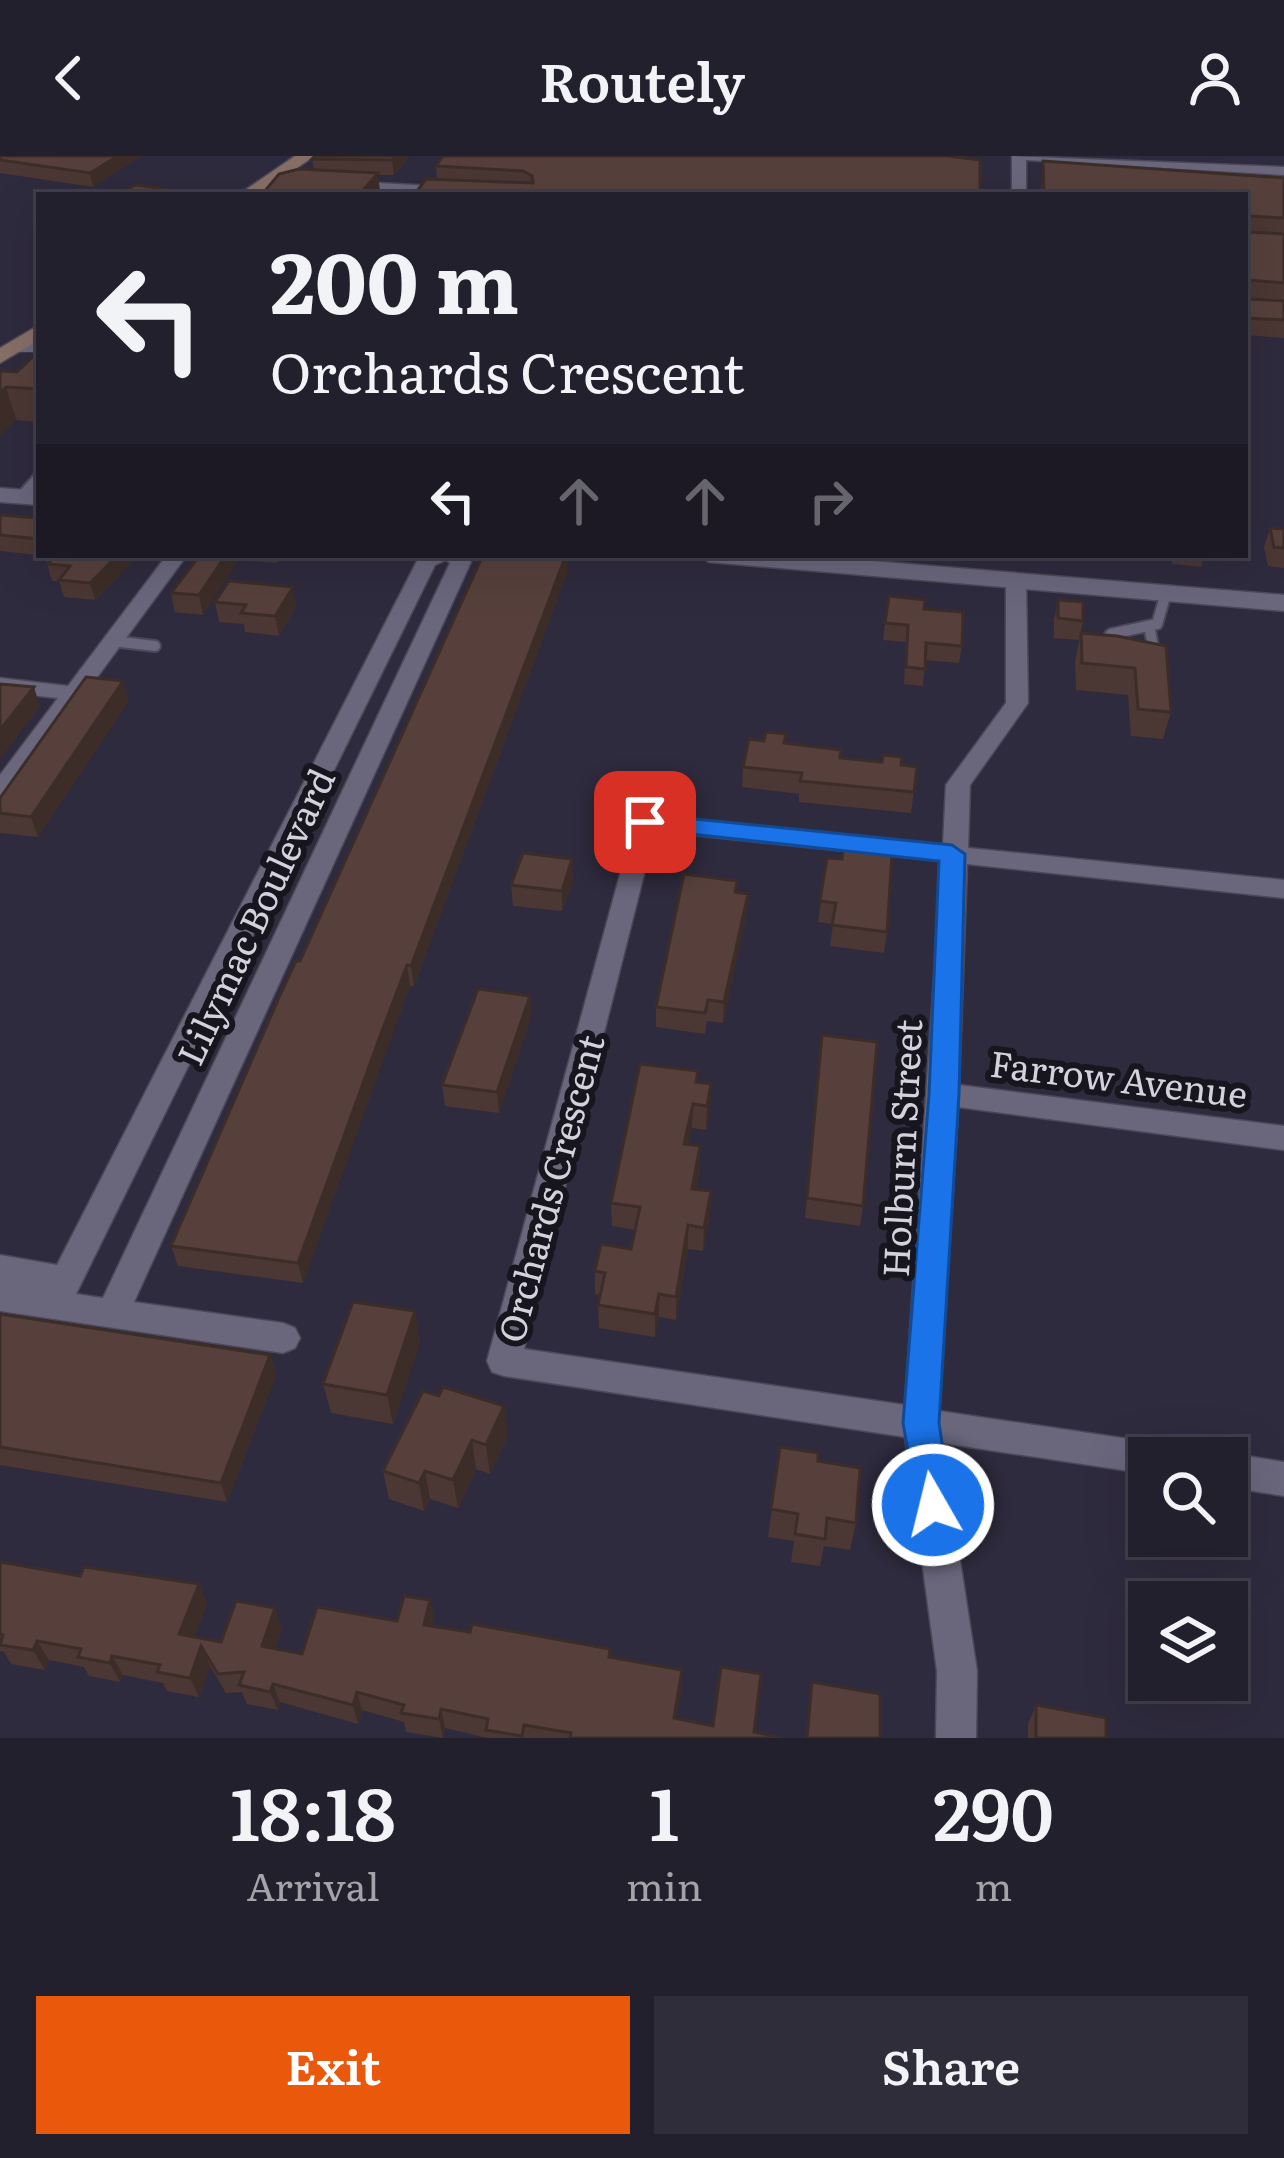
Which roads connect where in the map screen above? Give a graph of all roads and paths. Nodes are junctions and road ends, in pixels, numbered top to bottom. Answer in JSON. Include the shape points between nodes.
{"nodes":[{"id":1,"x":306,"y":156,"type":"edge"},
{"id":2,"x":1021,"y":156,"type":"edge"},
{"id":3,"x":1284,"y":171,"type":"edge"},
{"id":4,"x":271,"y":179,"type":"junction"},
{"id":5,"x":304,"y":181,"type":"edge"},
{"id":6,"x":326,"y":182,"type":"edge"},
{"id":7,"x":252,"y":192,"type":"edge"},
{"id":8,"x":411,"y":192,"type":"edge"},
{"id":9,"x":1019,"y":192,"type":"edge"},
{"id":10,"x":36,"y":334,"type":"edge"},
{"id":11,"x":7,"y":352,"type":"edge"},
{"id":12,"x":175,"y":558,"type":"edge"},
{"id":13,"x":434,"y":558,"type":"edge"},
{"id":14,"x":456,"y":558,"type":"edge"},
{"id":15,"x":746,"y":558,"type":"edge"},
{"id":16,"x":1016,"y":580,"type":"junction"},
{"id":17,"x":1166,"y":593,"type":"junction"},
{"id":18,"x":1284,"y":603,"type":"edge"},
{"id":19,"x":1150,"y":631,"type":"junction"},
{"id":20,"x":112,"y":641,"type":"junction"},
{"id":21,"x":155,"y":646,"type":"dead end"},
{"id":22,"x":1119,"y":658,"type":"edge"},
{"id":23,"x":1136,"y":661,"type":"edge"},
{"id":24,"x":0,"y":685,"type":"edge"},
{"id":25,"x":73,"y":693,"type":"junction"},
{"id":26,"x":0,"y":792,"type":"edge"},
{"id":27,"x":952,"y":854,"type":"junction"},
{"id":28,"x":1284,"y":889,"type":"edge"},
{"id":29,"x":944,"y":1094,"type":"junction"},
{"id":30,"x":1284,"y":1138,"type":"edge"},
{"id":31,"x":0,"y":1269,"type":"edge"},
{"id":32,"x":60,"y":1292,"type":"junction"},
{"id":33,"x":0,"y":1297,"type":"edge"},
{"id":34,"x":112,"y":1313,"type":"junction"},
{"id":35,"x":283,"y":1338,"type":"dead end"},
{"id":36,"x":921,"y":1423,"type":"junction"},
{"id":37,"x":1128,"y":1455,"type":"edge"},
{"id":38,"x":1248,"y":1473,"type":"edge"},
{"id":39,"x":1284,"y":1479,"type":"edge"},
{"id":40,"x":956,"y":1738,"type":"edge"}],
"edges":[{"from":1,"to":4,"type":"main road"},
{"from":2,"to":3,"type":"street"},
{"from":2,"to":9,"type":"street"},
{"from":4,"to":5,"type":"street"},
{"from":4,"to":7,"type":"main road"},
{"from":6,"to":8,"type":"street"},
{"from":10,"to":11,"type":"main road"},
{"from":12,"to":20,"type":"street"},
{"from":13,"to":32,"type":"street","name":"Lilymac Boulevard"},
{"from":14,"to":34,"type":"street","name":"Lilymac Boulevard","via":[[461,562]]},
{"from":15,"to":16,"type":"street"},
{"from":16,"to":17,"type":"street"},
{"from":16,"to":27,"type":"street","name":"Holburn Street","via":[[1018,703],[958,785]]},
{"from":17,"to":18,"type":"street"},
{"from":17,"to":19,"type":"lane","via":[[1166,613]]},
{"from":19,"to":22,"type":"lane","via":[[1112,634],[1107,651]]},
{"from":19,"to":23,"type":"lane","via":[[1150,654]]},
{"from":20,"to":21,"type":"lane"},
{"from":20,"to":25,"type":"street"},
{"from":24,"to":25,"type":"street"},
{"from":25,"to":26,"type":"street"},
{"from":27,"to":28,"type":"street"},
{"from":27,"to":29,"type":"street","name":"Holburn Street"},
{"from":27,"to":36,"type":"street","name":"Orchards Crescent","via":[[645,822],[504,1361]]},
{"from":29,"to":30,"type":"street","name":"Farrow Avenue"},
{"from":29,"to":36,"type":"street","name":"Holburn Street"},
{"from":31,"to":32,"type":"street"},
{"from":32,"to":33,"type":"street"},
{"from":32,"to":34,"type":"street"},
{"from":34,"to":35,"type":"street"},
{"from":36,"to":37,"type":"street","name":"Orchards Crescent"},
{"from":36,"to":40,"type":"street","name":"Holburn Street","via":[[957,1671]]},
{"from":38,"to":39,"type":"street"}]}
